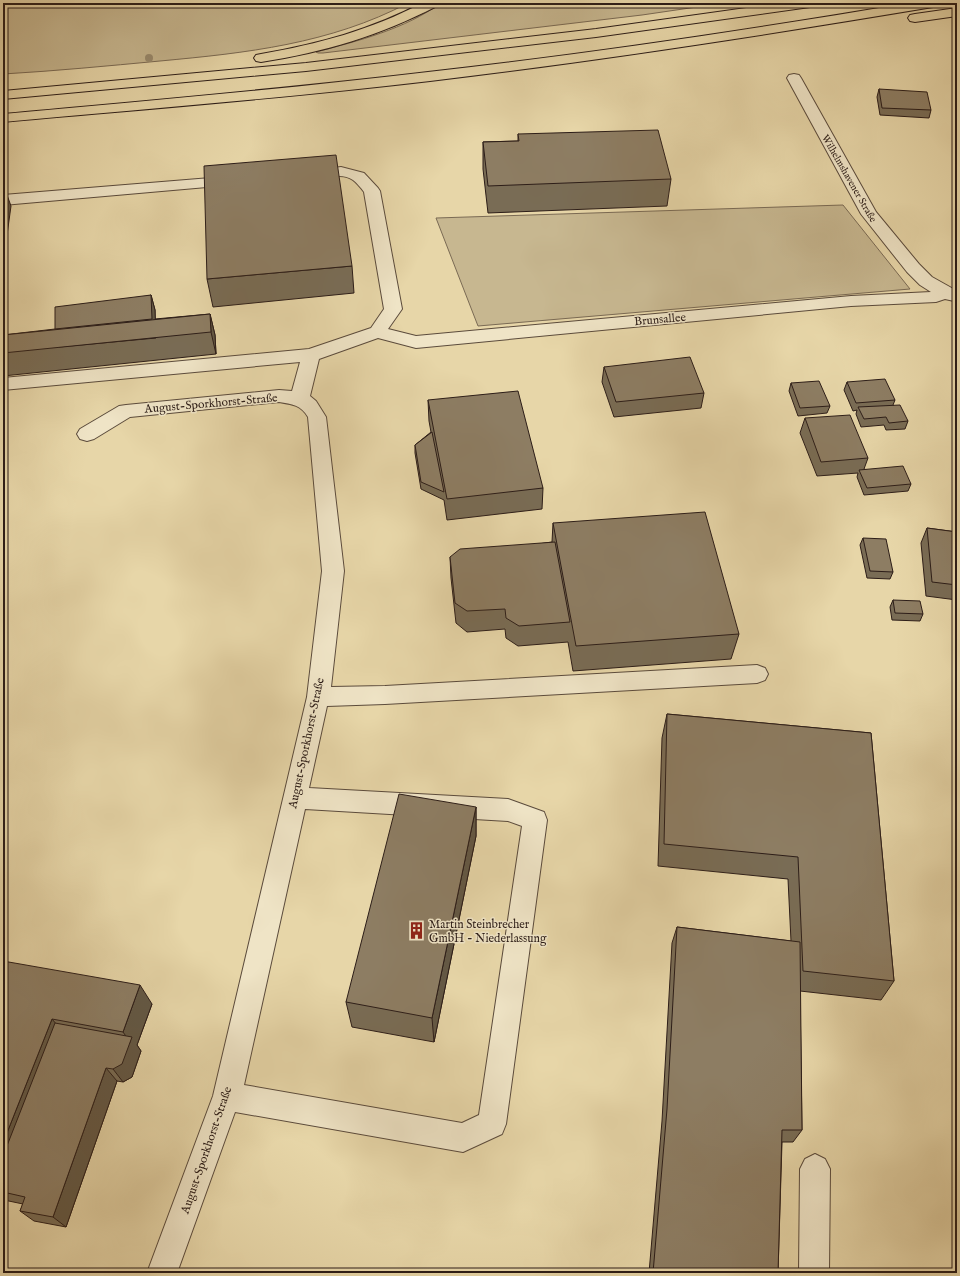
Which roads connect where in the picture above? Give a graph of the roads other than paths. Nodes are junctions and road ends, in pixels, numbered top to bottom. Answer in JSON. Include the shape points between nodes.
{"nodes":[{"id":1,"x":432,"y":3,"type":"edge"},
{"id":2,"x":810,"y":3,"type":"edge"},
{"id":3,"x":933,"y":3,"type":"edge"},
{"id":4,"x":957,"y":12,"type":"edge"},
{"id":5,"x":799,"y":26,"type":"junction"},
{"id":6,"x":794,"y":78,"type":"dead end"},
{"id":7,"x":3,"y":86,"type":"edge"},
{"id":8,"x":3,"y":95,"type":"edge"},
{"id":9,"x":3,"y":118,"type":"edge"},
{"id":10,"x":294,"y":176,"type":"edge"},
{"id":11,"x":247,"y":180,"type":"edge"},
{"id":12,"x":3,"y":200,"type":"edge"},
{"id":13,"x":950,"y":294,"type":"edge"},
{"id":14,"x":377,"y":332,"type":"junction"},
{"id":15,"x":311,"y":355,"type":"junction"},
{"id":16,"x":3,"y":384,"type":"edge"},
{"id":17,"x":300,"y":398,"type":"junction"},
{"id":18,"x":87,"y":434,"type":"dead end"},
{"id":19,"x":757,"y":674,"type":"dead end"},
{"id":20,"x":318,"y":697,"type":"junction"},
{"id":21,"x":295,"y":798,"type":"junction"},
{"id":22,"x":227,"y":1096,"type":"junction"},
{"id":23,"x":815,"y":1168,"type":"dead end"},
{"id":24,"x":162,"y":1273,"type":"edge"},
{"id":25,"x":814,"y":1273,"type":"edge"}],
"edges":[{"from":1,"to":7,"type":"highway","via":[[404,18],[357,37],[284,55],[207,67]]},
{"from":2,"to":8,"type":"highway","via":[[596,33],[306,67]]},
{"from":3,"to":5,"type":"highway"},
{"from":4,"to":5,"type":"highway","via":[[832,31]]},
{"from":5,"to":9,"type":"highway","via":[[489,69],[275,93]]},
{"from":6,"to":13,"type":"street","name":"Wilhelmshavener Straße","via":[[869,214],[926,281]]},
{"from":10,"to":14,"type":"street","via":[[341,172],[358,176],[372,191],[393,309]]},
{"from":11,"to":12,"type":"street"},
{"from":13,"to":14,"type":"street","name":"Brunsallee","via":[[416,342]]},
{"from":14,"to":15,"type":"street"},
{"from":15,"to":16,"type":"street"},
{"from":15,"to":17,"type":"street"},
{"from":17,"to":18,"type":"street","name":"August-Sporkhorst-Straße","via":[[279,396],[126,411]]},
{"from":17,"to":20,"type":"street","name":"August-Sporkhorst-Straße","via":[[311,406],[317,417],[333,571]]},
{"from":19,"to":20,"type":"street"},
{"from":20,"to":21,"type":"street","name":"August-Sporkhorst-Straße"},
{"from":21,"to":22,"type":"street","name":"August-Sporkhorst-Straße"},
{"from":21,"to":22,"type":"street","via":[[508,810],[535,820],[492,1124],[462,1138]]},
{"from":22,"to":24,"type":"street","name":"August-Sporkhorst-Straße"},
{"from":23,"to":25,"type":"street"}]}
